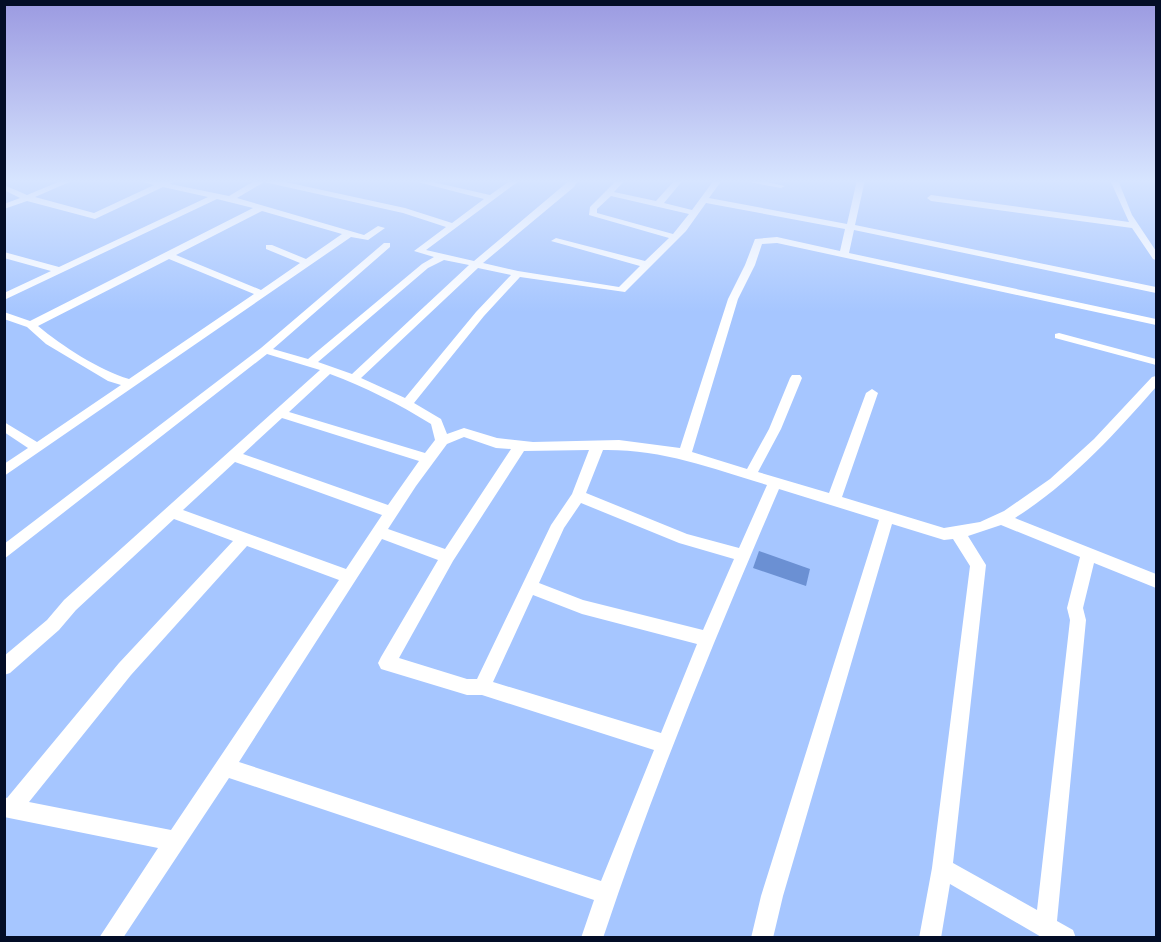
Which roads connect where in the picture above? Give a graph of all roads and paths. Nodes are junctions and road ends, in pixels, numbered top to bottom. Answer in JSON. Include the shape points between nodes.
{"nodes":[{"id":1,"x":157,"y":224,"type":"edge"},
{"id":2,"x":229,"y":224,"type":"edge"},
{"id":3,"x":315,"y":224,"type":"edge"},
{"id":4,"x":446,"y":224,"type":"edge"},
{"id":5,"x":456,"y":224,"type":"edge"},
{"id":6,"x":524,"y":224,"type":"edge"},
{"id":7,"x":626,"y":224,"type":"edge"},
{"id":8,"x":686,"y":224,"type":"edge"},
{"id":9,"x":834,"y":224,"type":"edge"},
{"id":10,"x":851,"y":224,"type":"edge"},
{"id":11,"x":1121,"y":224,"type":"edge"},
{"id":12,"x":453,"y":226,"type":"junction"},
{"id":13,"x":1136,"y":226,"type":"joint"},
{"id":14,"x":850,"y":227,"type":"junction"},
{"id":15,"x":381,"y":228,"type":"dead end"},
{"id":16,"x":349,"y":234,"type":"junction"},
{"id":17,"x":675,"y":237,"type":"junction"},
{"id":18,"x":556,"y":241,"type":"dead end"},
{"id":19,"x":387,"y":245,"type":"dead end"},
{"id":20,"x":269,"y":247,"type":"dead end"},
{"id":21,"x":844,"y":254,"type":"junction"},
{"id":22,"x":4,"y":255,"type":"edge"},
{"id":23,"x":168,"y":255,"type":"junction"},
{"id":24,"x":442,"y":257,"type":"junction"},
{"id":25,"x":1156,"y":257,"type":"edge"},
{"id":26,"x":308,"y":262,"type":"junction"},
{"id":27,"x":476,"y":264,"type":"junction"},
{"id":28,"x":647,"y":264,"type":"junction"},
{"id":29,"x":60,"y":270,"type":"junction"},
{"id":30,"x":518,"y":274,"type":"junction"},
{"id":31,"x":1156,"y":290,"type":"edge"},
{"id":32,"x":262,"y":294,"type":"junction"},
{"id":33,"x":4,"y":297,"type":"edge"},
{"id":34,"x":4,"y":315,"type":"edge"},
{"id":35,"x":1156,"y":322,"type":"edge"},
{"id":36,"x":31,"y":325,"type":"junction"},
{"id":37,"x":1059,"y":336,"type":"dead end"},
{"id":38,"x":265,"y":350,"type":"junction"},
{"id":39,"x":311,"y":362,"type":"junction"},
{"id":40,"x":1156,"y":362,"type":"edge"},
{"id":41,"x":326,"y":371,"type":"junction"},
{"id":42,"x":796,"y":378,"type":"dead end"},
{"id":43,"x":352,"y":380,"type":"junction"},
{"id":44,"x":1156,"y":381,"type":"edge"},
{"id":45,"x":132,"y":384,"type":"junction"},
{"id":46,"x":872,"y":393,"type":"dead end"},
{"id":47,"x":408,"y":402,"type":"junction"},
{"id":48,"x":280,"y":413,"type":"junction"},
{"id":49,"x":4,"y":426,"type":"edge"},
{"id":50,"x":442,"y":441,"type":"junction"},
{"id":51,"x":598,"y":445,"type":"junction"},
{"id":52,"x":521,"y":446,"type":"junction"},
{"id":53,"x":38,"y":448,"type":"junction"},
{"id":54,"x":684,"y":455,"type":"junction"},
{"id":55,"x":234,"y":456,"type":"junction"},
{"id":56,"x":428,"y":459,"type":"junction"},
{"id":57,"x":4,"y":471,"type":"edge"},
{"id":58,"x":750,"y":475,"type":"junction"},
{"id":59,"x":775,"y":482,"type":"junction"},
{"id":60,"x":578,"y":496,"type":"junction"},
{"id":61,"x":834,"y":500,"type":"junction"},
{"id":62,"x":171,"y":512,"type":"junction"},
{"id":63,"x":391,"y":512,"type":"junction"},
{"id":64,"x":887,"y":516,"type":"junction"},
{"id":65,"x":999,"y":518,"type":"junction"},
{"id":66,"x":379,"y":532,"type":"junction"},
{"id":67,"x":957,"y":532,"type":"junction"},
{"id":68,"x":243,"y":540,"type":"junction"},
{"id":69,"x":4,"y":553,"type":"edge"},
{"id":70,"x":742,"y":555,"type":"junction"},
{"id":71,"x":1088,"y":555,"type":"junction"},
{"id":72,"x":448,"y":557,"type":"junction"},
{"id":73,"x":350,"y":577,"type":"junction"},
{"id":74,"x":1156,"y":581,"type":"edge"},
{"id":75,"x":529,"y":586,"type":"junction"},
{"id":76,"x":707,"y":639,"type":"junction"},
{"id":77,"x":4,"y":667,"type":"edge"},
{"id":78,"x":482,"y":687,"type":"junction"},
{"id":79,"x":666,"y":744,"type":"junction"},
{"id":80,"x":225,"y":767,"type":"junction"},
{"id":81,"x":8,"y":807,"type":"edge"},
{"id":82,"x":175,"y":841,"type":"junction"},
{"id":83,"x":942,"y":868,"type":"junction"},
{"id":84,"x":607,"y":894,"type":"junction"},
{"id":85,"x":1046,"y":926,"type":"junction"},
{"id":86,"x":112,"y":937,"type":"edge"},
{"id":87,"x":592,"y":938,"type":"edge"},
{"id":88,"x":762,"y":938,"type":"edge"},
{"id":89,"x":930,"y":938,"type":"edge"},
{"id":90,"x":1065,"y":938,"type":"edge"}],
"edges":[{"from":1,"to":29,"type":"street"},
{"from":2,"to":23,"type":"street"},
{"from":3,"to":16,"type":"street"},
{"from":4,"to":12,"type":"street"},
{"from":5,"to":12,"type":"street"},
{"from":6,"to":27,"type":"street"},
{"from":7,"to":17,"type":"street"},
{"from":8,"to":17,"type":"street"},
{"from":9,"to":14,"type":"street"},
{"from":10,"to":14,"type":"street"},
{"from":11,"to":13,"type":"street"},
{"from":12,"to":24,"type":"street","via":[[419,251]]},
{"from":13,"to":25,"type":"street"},
{"from":14,"to":21,"type":"street"},
{"from":14,"to":31,"type":"street"},
{"from":15,"to":16,"type":"street","via":[[365,238]]},
{"from":16,"to":26,"type":"street"},
{"from":17,"to":28,"type":"street"},
{"from":18,"to":28,"type":"street"},
{"from":19,"to":38,"type":"street"},
{"from":20,"to":26,"type":"street"},
{"from":21,"to":35,"type":"street"},
{"from":21,"to":54,"type":"street","via":[[777,240],[758,241],[733,299]]},
{"from":22,"to":29,"type":"street"},
{"from":23,"to":32,"type":"street"},
{"from":23,"to":36,"type":"street"},
{"from":24,"to":27,"type":"street"},
{"from":24,"to":39,"type":"street","via":[[425,266]]},
{"from":26,"to":32,"type":"street"},
{"from":27,"to":30,"type":"street"},
{"from":27,"to":43,"type":"street"},
{"from":28,"to":30,"type":"street","via":[[621,290]]},
{"from":29,"to":33,"type":"street"},
{"from":30,"to":47,"type":"street"},
{"from":32,"to":45,"type":"street"},
{"from":34,"to":36,"type":"street"},
{"from":36,"to":45,"type":"street","via":[[50,342],[112,378]]},
{"from":37,"to":40,"type":"street"},
{"from":38,"to":39,"type":"street"},
{"from":38,"to":69,"type":"street"},
{"from":39,"to":41,"type":"street"},
{"from":41,"to":43,"type":"street"},
{"from":41,"to":48,"type":"street"},
{"from":42,"to":58,"type":"street"},
{"from":43,"to":47,"type":"street"},
{"from":44,"to":65,"type":"street","via":[[1106,435],[1037,497]]},
{"from":45,"to":53,"type":"street"},
{"from":46,"to":61,"type":"street"},
{"from":47,"to":50,"type":"street","via":[[437,422]]},
{"from":48,"to":55,"type":"street"},
{"from":48,"to":56,"type":"street"},
{"from":49,"to":53,"type":"street"},
{"from":50,"to":52,"type":"street","via":[[464,432],[496,443]]},
{"from":50,"to":56,"type":"street"},
{"from":51,"to":52,"type":"street"},
{"from":51,"to":54,"type":"street","via":[[619,444]]},
{"from":51,"to":60,"type":"street"},
{"from":52,"to":72,"type":"street"},
{"from":53,"to":57,"type":"street"},
{"from":54,"to":58,"type":"street"},
{"from":55,"to":62,"type":"street"},
{"from":55,"to":63,"type":"street"},
{"from":56,"to":63,"type":"street"},
{"from":58,"to":59,"type":"street"},
{"from":59,"to":61,"type":"street"},
{"from":59,"to":70,"type":"street"},
{"from":60,"to":70,"type":"street","via":[[684,539]]},
{"from":60,"to":75,"type":"street","via":[[558,525]]},
{"from":61,"to":64,"type":"street"},
{"from":62,"to":68,"type":"street"},
{"from":62,"to":77,"type":"street","via":[[70,605],[54,625]]},
{"from":63,"to":66,"type":"street"},
{"from":64,"to":67,"type":"street","via":[[944,534]]},
{"from":64,"to":88,"type":"street"},
{"from":65,"to":67,"type":"street","via":[[984,527]]},
{"from":65,"to":71,"type":"street"},
{"from":66,"to":72,"type":"street"},
{"from":66,"to":73,"type":"street"},
{"from":67,"to":83,"type":"street","via":[[978,565]]},
{"from":68,"to":73,"type":"street"},
{"from":68,"to":81,"type":"street","via":[[125,669]]},
{"from":70,"to":76,"type":"street"},
{"from":71,"to":74,"type":"street"},
{"from":71,"to":85,"type":"street","via":[[1075,608],[1078,620]]},
{"from":72,"to":78,"type":"street","via":[[387,663],[466,687]]},
{"from":73,"to":80,"type":"street"},
{"from":75,"to":76,"type":"street","via":[[582,607]]},
{"from":75,"to":78,"type":"street"},
{"from":76,"to":79,"type":"street"},
{"from":78,"to":79,"type":"street"},
{"from":79,"to":84,"type":"street"},
{"from":80,"to":82,"type":"street"},
{"from":80,"to":84,"type":"street"},
{"from":81,"to":82,"type":"street"},
{"from":82,"to":86,"type":"street"},
{"from":83,"to":85,"type":"street"},
{"from":83,"to":89,"type":"street"},
{"from":84,"to":87,"type":"street"},
{"from":85,"to":90,"type":"street"}]}
